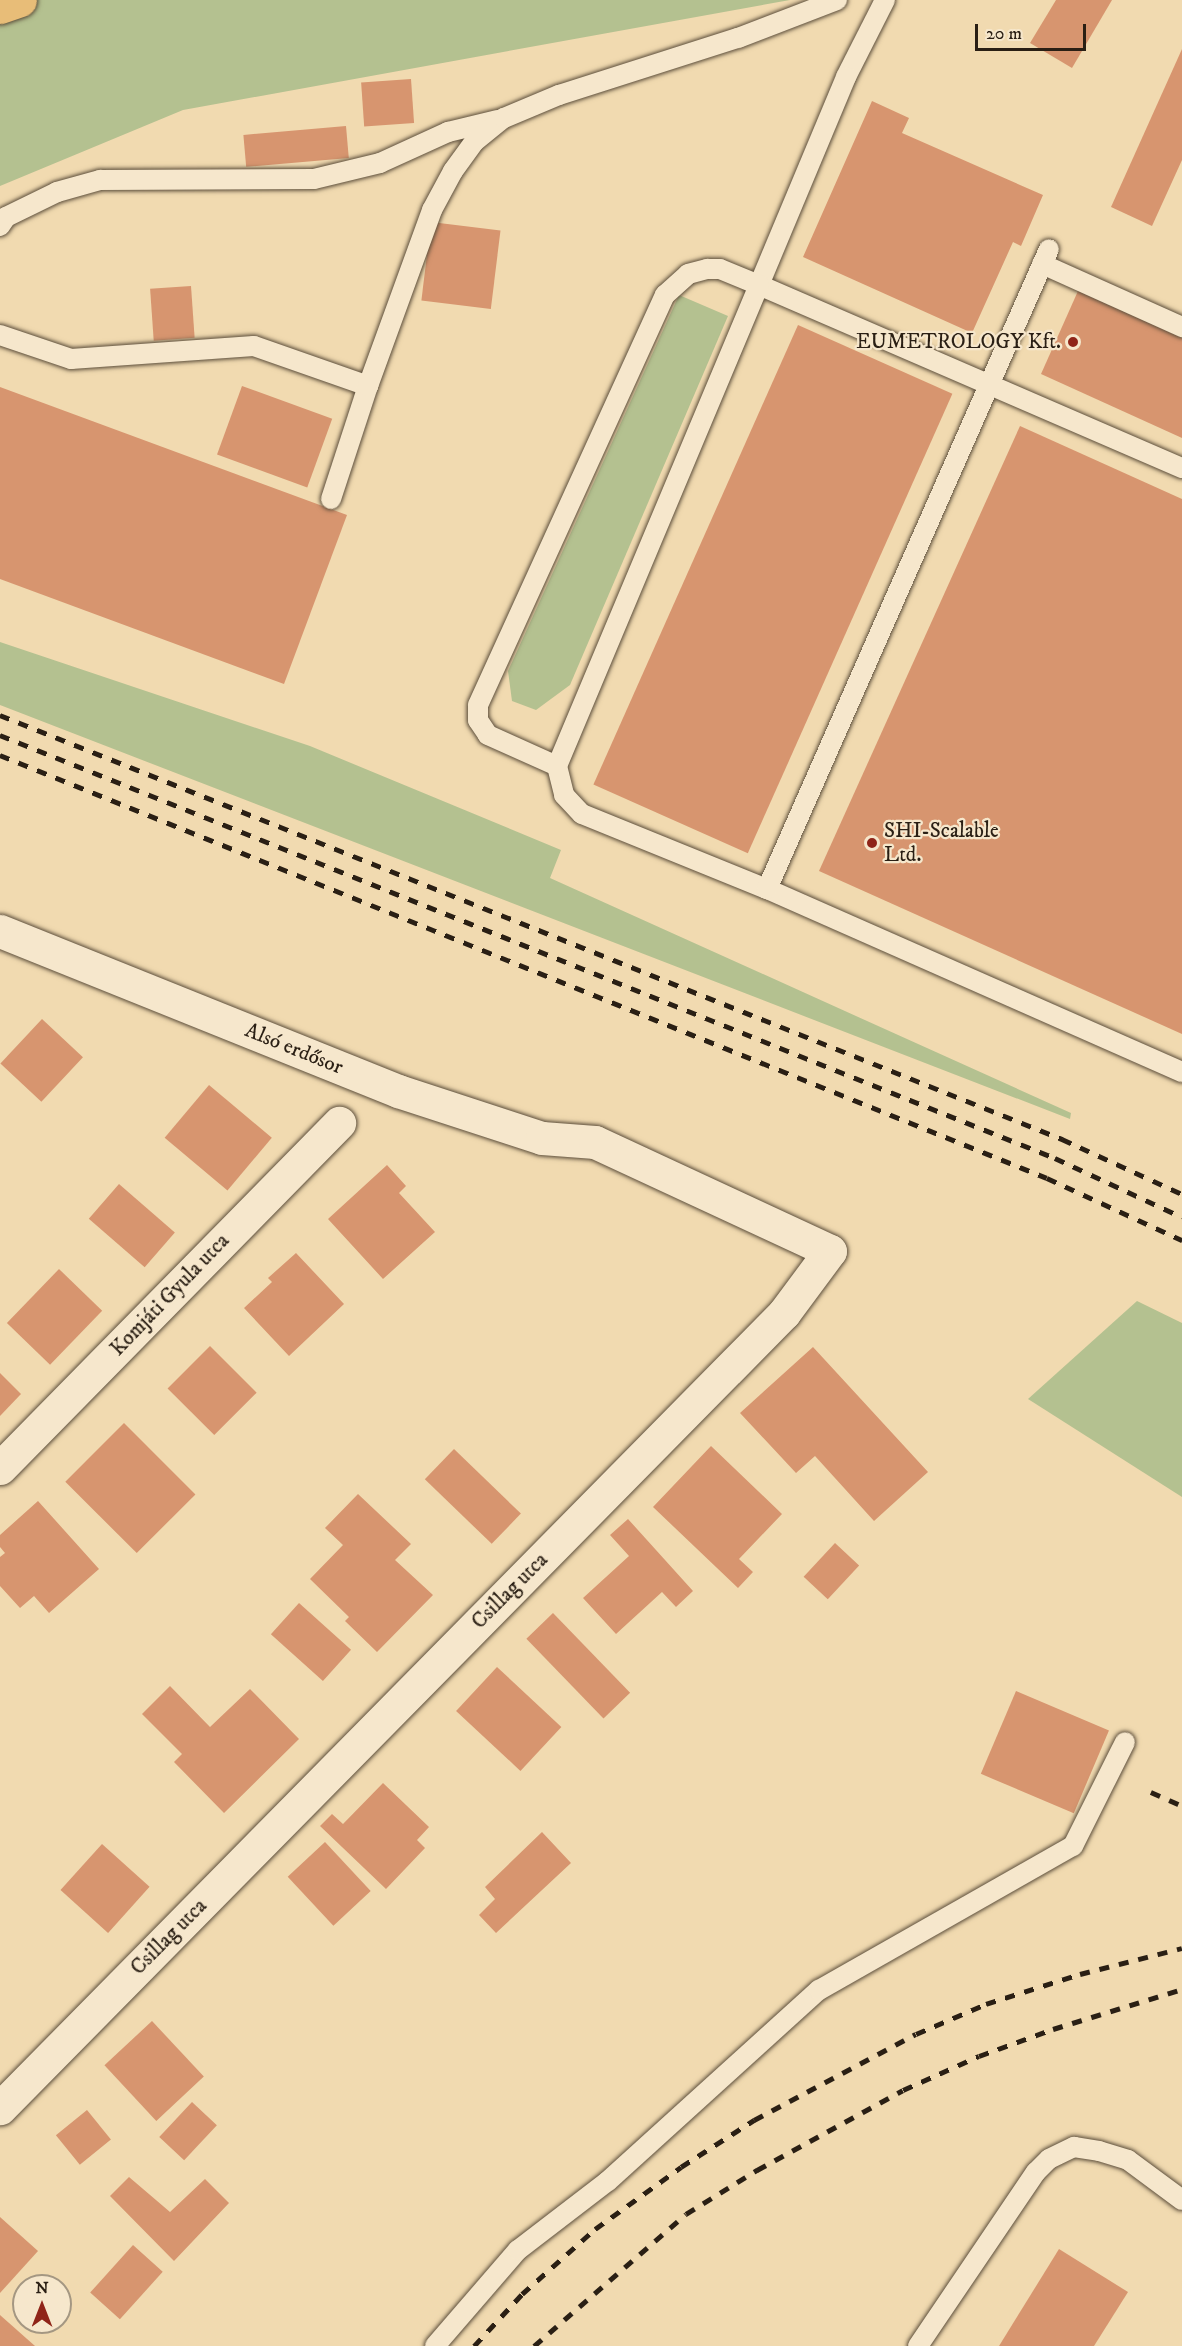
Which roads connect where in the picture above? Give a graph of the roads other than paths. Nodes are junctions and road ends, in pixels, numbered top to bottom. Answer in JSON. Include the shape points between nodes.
{"nodes":[{"id":1,"x":20,"y":0,"type":"edge"},
{"id":2,"x":837,"y":0,"type":"edge"},
{"id":3,"x":885,"y":0,"type":"edge"},
{"id":4,"x":0,"y":8,"type":"edge"},
{"id":5,"x":504,"y":118,"type":"junction"},
{"id":6,"x":0,"y":226,"type":"edge"},
{"id":7,"x":759,"y":285,"type":"junction"},
{"id":8,"x":1182,"y":327,"type":"edge"},
{"id":9,"x":0,"y":335,"type":"edge"},
{"id":10,"x":368,"y":386,"type":"junction"},
{"id":11,"x":990,"y":386,"type":"junction"},
{"id":12,"x":1182,"y":468,"type":"edge"},
{"id":13,"x":331,"y":499,"type":"dead end"},
{"id":14,"x":557,"y":766,"type":"junction"},
{"id":15,"x":767,"y":889,"type":"junction"},
{"id":16,"x":0,"y":931,"type":"edge"},
{"id":17,"x":1182,"y":1072,"type":"edge"},
{"id":18,"x":339,"y":1123,"type":"dead end"},
{"id":19,"x":595,"y":1142,"type":"joint"},
{"id":20,"x":0,"y":1468,"type":"edge"},
{"id":21,"x":1125,"y":1742,"type":"dead end"},
{"id":22,"x":0,"y":2108,"type":"edge"},
{"id":23,"x":1182,"y":2200,"type":"edge"},
{"id":24,"x":435,"y":2346,"type":"edge"},
{"id":25,"x":918,"y":2346,"type":"edge"}],
"edges":[{"from":1,"to":4,"type":"main road"},
{"from":2,"to":5,"type":"lane","via":[[738,38],[559,95]]},
{"from":3,"to":7,"type":"lane","via":[[846,77]]},
{"from":5,"to":6,"type":"lane","via":[[448,132],[380,163],[314,179],[100,180],[57,192],[6,217]]},
{"from":5,"to":10,"type":"lane","via":[[474,142],[432,210]]},
{"from":7,"to":11,"type":"lane"},
{"from":7,"to":14,"type":"lane"},
{"from":7,"to":14,"type":"lane","via":[[720,269],[707,268],[688,273],[665,295],[478,705],[478,720],[488,735]]},
{"from":8,"to":11,"type":"lane","via":[[1046,256]]},
{"from":9,"to":10,"type":"lane","via":[[71,359],[254,346]]},
{"from":10,"to":13,"type":"lane"},
{"from":11,"to":12,"type":"lane"},
{"from":11,"to":15,"type":"lane"},
{"from":14,"to":15,"type":"lane","via":[[564,795],[582,814]]},
{"from":15,"to":17,"type":"lane"},
{"from":16,"to":19,"type":"street","name":"Alsó erdősor","via":[[398,1091],[542,1138]]},
{"from":18,"to":20,"type":"street","name":"Komjáti Gyula utca"},
{"from":19,"to":22,"type":"street","name":"Csillag utca","via":[[830,1251],[784,1313]]},
{"from":21,"to":24,"type":"lane","via":[[1072,1846],[819,1990],[608,2181],[518,2250]]},
{"from":23,"to":25,"type":"lane","via":[[1128,2160],[1074,2147],[1050,2158],[1036,2172]]}]}
